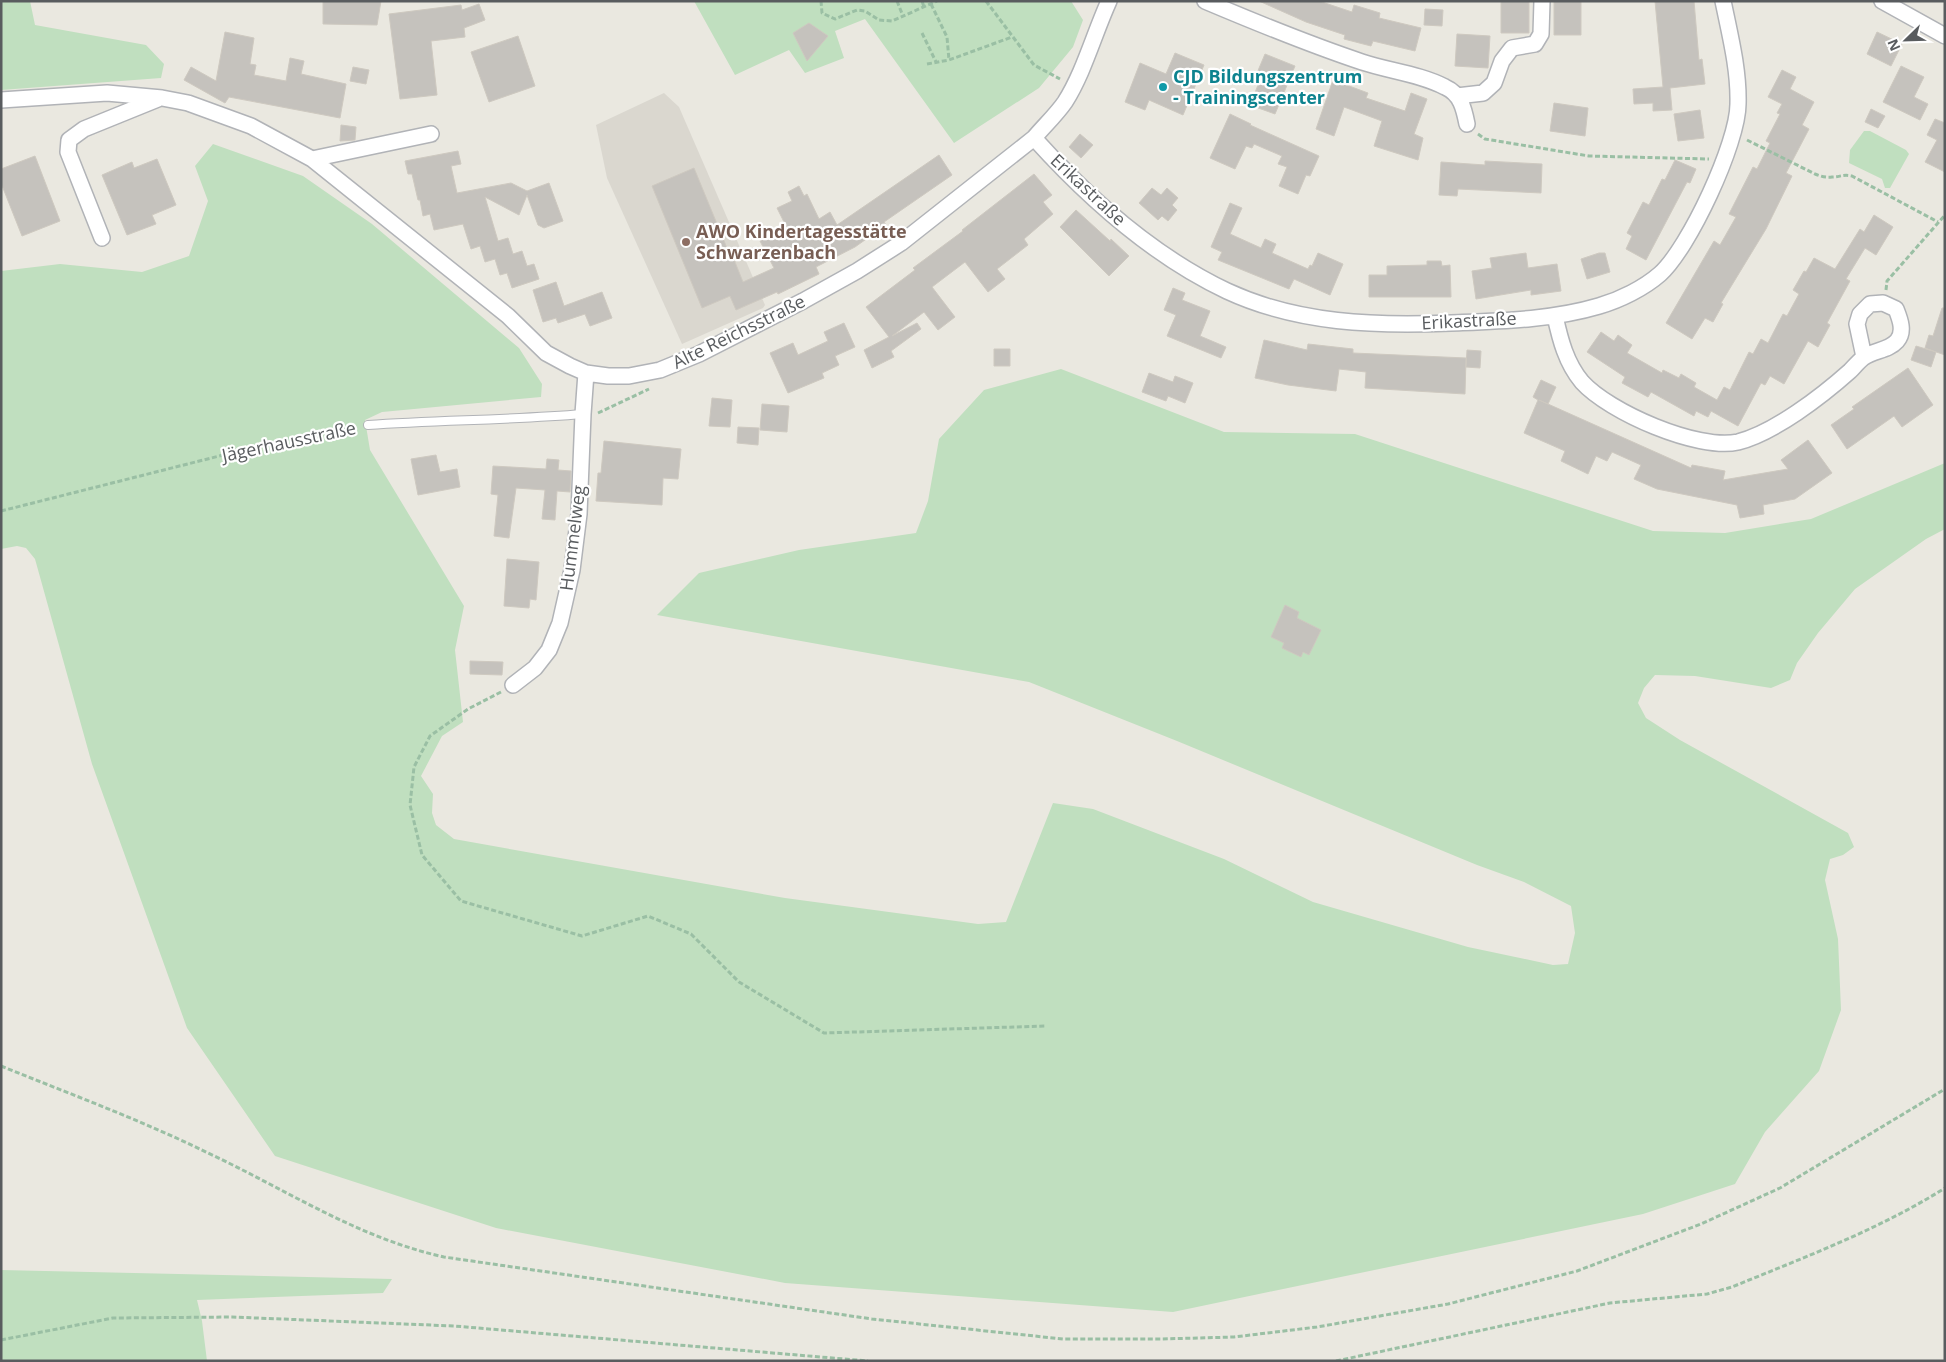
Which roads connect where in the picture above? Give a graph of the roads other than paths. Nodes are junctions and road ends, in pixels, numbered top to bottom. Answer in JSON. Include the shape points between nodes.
{"nodes":[{"id":1,"x":1109,"y":1,"type":"edge"},
{"id":2,"x":1205,"y":1,"type":"edge"},
{"id":3,"x":1542,"y":1,"type":"edge"},
{"id":4,"x":1882,"y":1,"type":"edge"},
{"id":5,"x":1725,"y":2,"type":"edge"},
{"id":6,"x":1945,"y":36,"type":"edge"},
{"id":7,"x":1458,"y":96,"type":"junction"},
{"id":8,"x":162,"y":98,"type":"junction"},
{"id":9,"x":1,"y":100,"type":"edge"},
{"id":10,"x":1466,"y":124,"type":"road end"},
{"id":11,"x":431,"y":134,"type":"dead end"},
{"id":12,"x":1034,"y":138,"type":"junction"},
{"id":13,"x":312,"y":159,"type":"junction"},
{"id":14,"x":102,"y":238,"type":"dead end"},
{"id":15,"x":1555,"y":316,"type":"junction"},
{"id":16,"x":1864,"y":357,"type":"junction"},
{"id":17,"x":586,"y":373,"type":"junction"},
{"id":18,"x":583,"y":414,"type":"junction"},
{"id":19,"x":368,"y":425,"type":"road end"},
{"id":20,"x":513,"y":686,"type":"road end"}],
"edges":[{"from":1,"to":12,"type":"street","name":"Alte Reichsstraße","via":[[1074,86]]},
{"from":2,"to":7,"type":"street","via":[[1364,63],[1446,87]]},
{"from":3,"to":7,"type":"street","via":[[1541,34],[1535,44],[1512,48],[1502,61],[1494,83],[1483,93]]},
{"from":4,"to":6,"type":"street"},
{"from":5,"to":15,"type":"street","name":"Erikastraße","via":[[1738,106],[1734,135],[1703,208],[1682,246],[1661,273],[1636,290],[1600,306]]},
{"from":7,"to":10,"type":"street","via":[[1464,106]]},
{"from":8,"to":9,"type":"street","name":"Alte Reichsstraße","via":[[107,93]]},
{"from":8,"to":13,"type":"street","name":"Alte Reichsstraße","via":[[188,103],[251,126]]},
{"from":8,"to":14,"type":"street","via":[[84,129],[69,140],[68,152]]},
{"from":11,"to":13,"type":"street"},
{"from":12,"to":15,"type":"street","name":"Erikastraße","via":[[1103,208],[1177,264],[1228,292],[1281,311],[1333,322],[1393,325]]},
{"from":12,"to":17,"type":"street","name":"Alte Reichsstraße","via":[[901,243],[803,301],[660,370],[630,376]]},
{"from":13,"to":17,"type":"street","name":"Alte Reichsstraße","via":[[508,316],[546,353]]},
{"from":15,"to":16,"type":"street","via":[[1568,359],[1582,381],[1603,401],[1679,435],[1713,443],[1737,442],[1786,420]]},
{"from":16,"to":16,"type":"street","via":[[1898,340],[1902,324],[1896,309],[1883,303],[1870,304],[1860,314],[1857,324]]},
{"from":17,"to":18,"type":"street","name":"Hummelweg"},
{"from":18,"to":19,"type":"lane","name":"Jägerhausstraße"},
{"from":18,"to":20,"type":"street","name":"Hummelweg","via":[[579,514],[572,570],[560,623],[549,650],[535,668]]}]}
